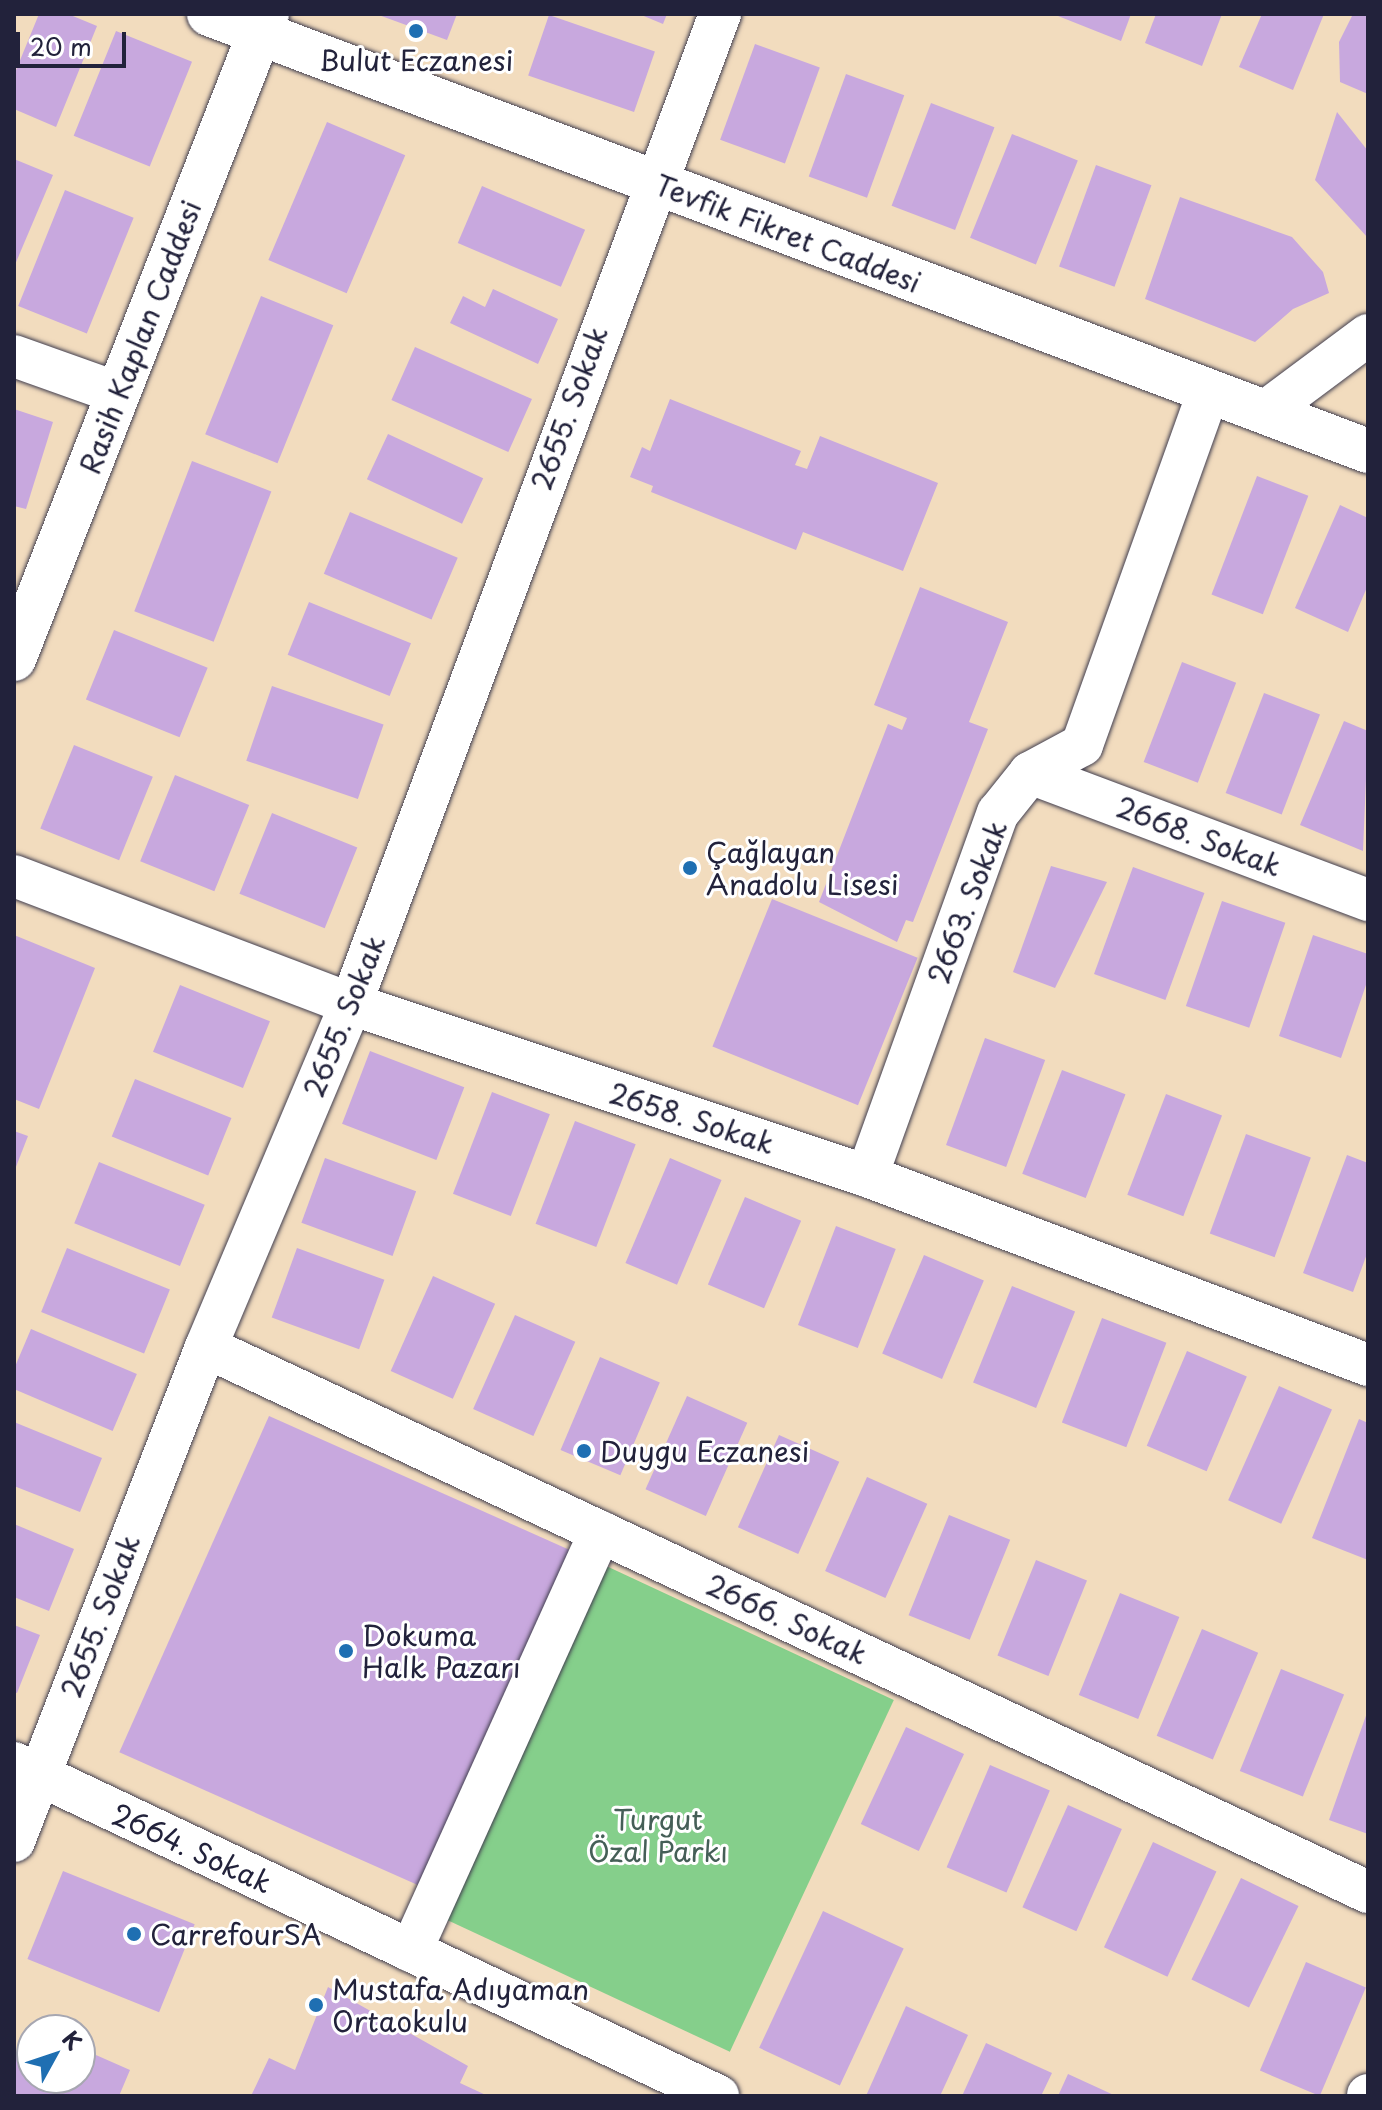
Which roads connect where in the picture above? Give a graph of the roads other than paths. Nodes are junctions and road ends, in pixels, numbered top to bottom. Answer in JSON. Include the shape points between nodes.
{"nodes":[{"id":1,"x":209,"y":14,"type":"edge"},
{"id":2,"x":720,"y":14,"type":"edge"},
{"id":3,"x":263,"y":24,"type":"edge"},
{"id":4,"x":652,"y":182,"type":"junction"},
{"id":5,"x":1368,"y":335,"type":"edge"},
{"id":6,"x":14,"y":356,"type":"edge"},
{"id":7,"x":1209,"y":391,"type":"junction"},
{"id":8,"x":118,"y":393,"type":"junction"},
{"id":9,"x":1266,"y":411,"type":"junction"},
{"id":10,"x":1368,"y":451,"type":"edge"},
{"id":11,"x":14,"y":659,"type":"edge"},
{"id":12,"x":1030,"y":773,"type":"junction"},
{"id":13,"x":14,"y":876,"type":"edge"},
{"id":14,"x":1368,"y":900,"type":"edge"},
{"id":15,"x":351,"y":1004,"type":"junction"},
{"id":16,"x":867,"y":1176,"type":"junction"},
{"id":17,"x":206,"y":1347,"type":"junction"},
{"id":18,"x":1368,"y":1365,"type":"edge"},
{"id":19,"x":600,"y":1532,"type":"junction"},
{"id":20,"x":26,"y":1769,"type":"edge"},
{"id":21,"x":14,"y":1841,"type":"edge"},
{"id":22,"x":1368,"y":1892,"type":"edge"},
{"id":23,"x":411,"y":1951,"type":"junction"},
{"id":24,"x":718,"y":2096,"type":"edge"}],
"edges":[{"from":1,"to":3,"type":"street","name":"Tevfik Fikret Caddesi"},
{"from":2,"to":4,"type":"street","name":"2655. Sokak"},
{"from":3,"to":4,"type":"street","name":"Tevfik Fikret Caddesi"},
{"from":3,"to":8,"type":"street","name":"Rasih Kaplan Caddesi"},
{"from":4,"to":7,"type":"street","name":"Tevfik Fikret Caddesi"},
{"from":4,"to":15,"type":"street","name":"2655. Sokak"},
{"from":5,"to":9,"type":"street"},
{"from":6,"to":8,"type":"street"},
{"from":7,"to":9,"type":"street","name":"Tevfik Fikret Caddesi"},
{"from":7,"to":12,"type":"street","name":"2663. Sokak","via":[[1082,745]]},
{"from":8,"to":11,"type":"street","name":"Rasih Kaplan Caddesi"},
{"from":9,"to":10,"type":"street","name":"Tevfik Fikret Caddesi"},
{"from":12,"to":14,"type":"street","name":"2668. Sokak"},
{"from":12,"to":16,"type":"street","name":"2663. Sokak","via":[[998,813]]},
{"from":13,"to":15,"type":"street","name":"2658. Sokak"},
{"from":15,"to":16,"type":"street","name":"2658. Sokak"},
{"from":15,"to":17,"type":"street","name":"2655. Sokak"},
{"from":16,"to":18,"type":"street","name":"2658. Sokak"},
{"from":17,"to":19,"type":"street","name":"2666. Sokak"},
{"from":17,"to":20,"type":"street","name":"2655. Sokak"},
{"from":19,"to":22,"type":"street","name":"2666. Sokak"},
{"from":19,"to":23,"type":"street"},
{"from":20,"to":21,"type":"street","name":"2655. Sokak"},
{"from":20,"to":23,"type":"street","name":"2664. Sokak"},
{"from":23,"to":24,"type":"street","name":"2664. Sokak"}]}
